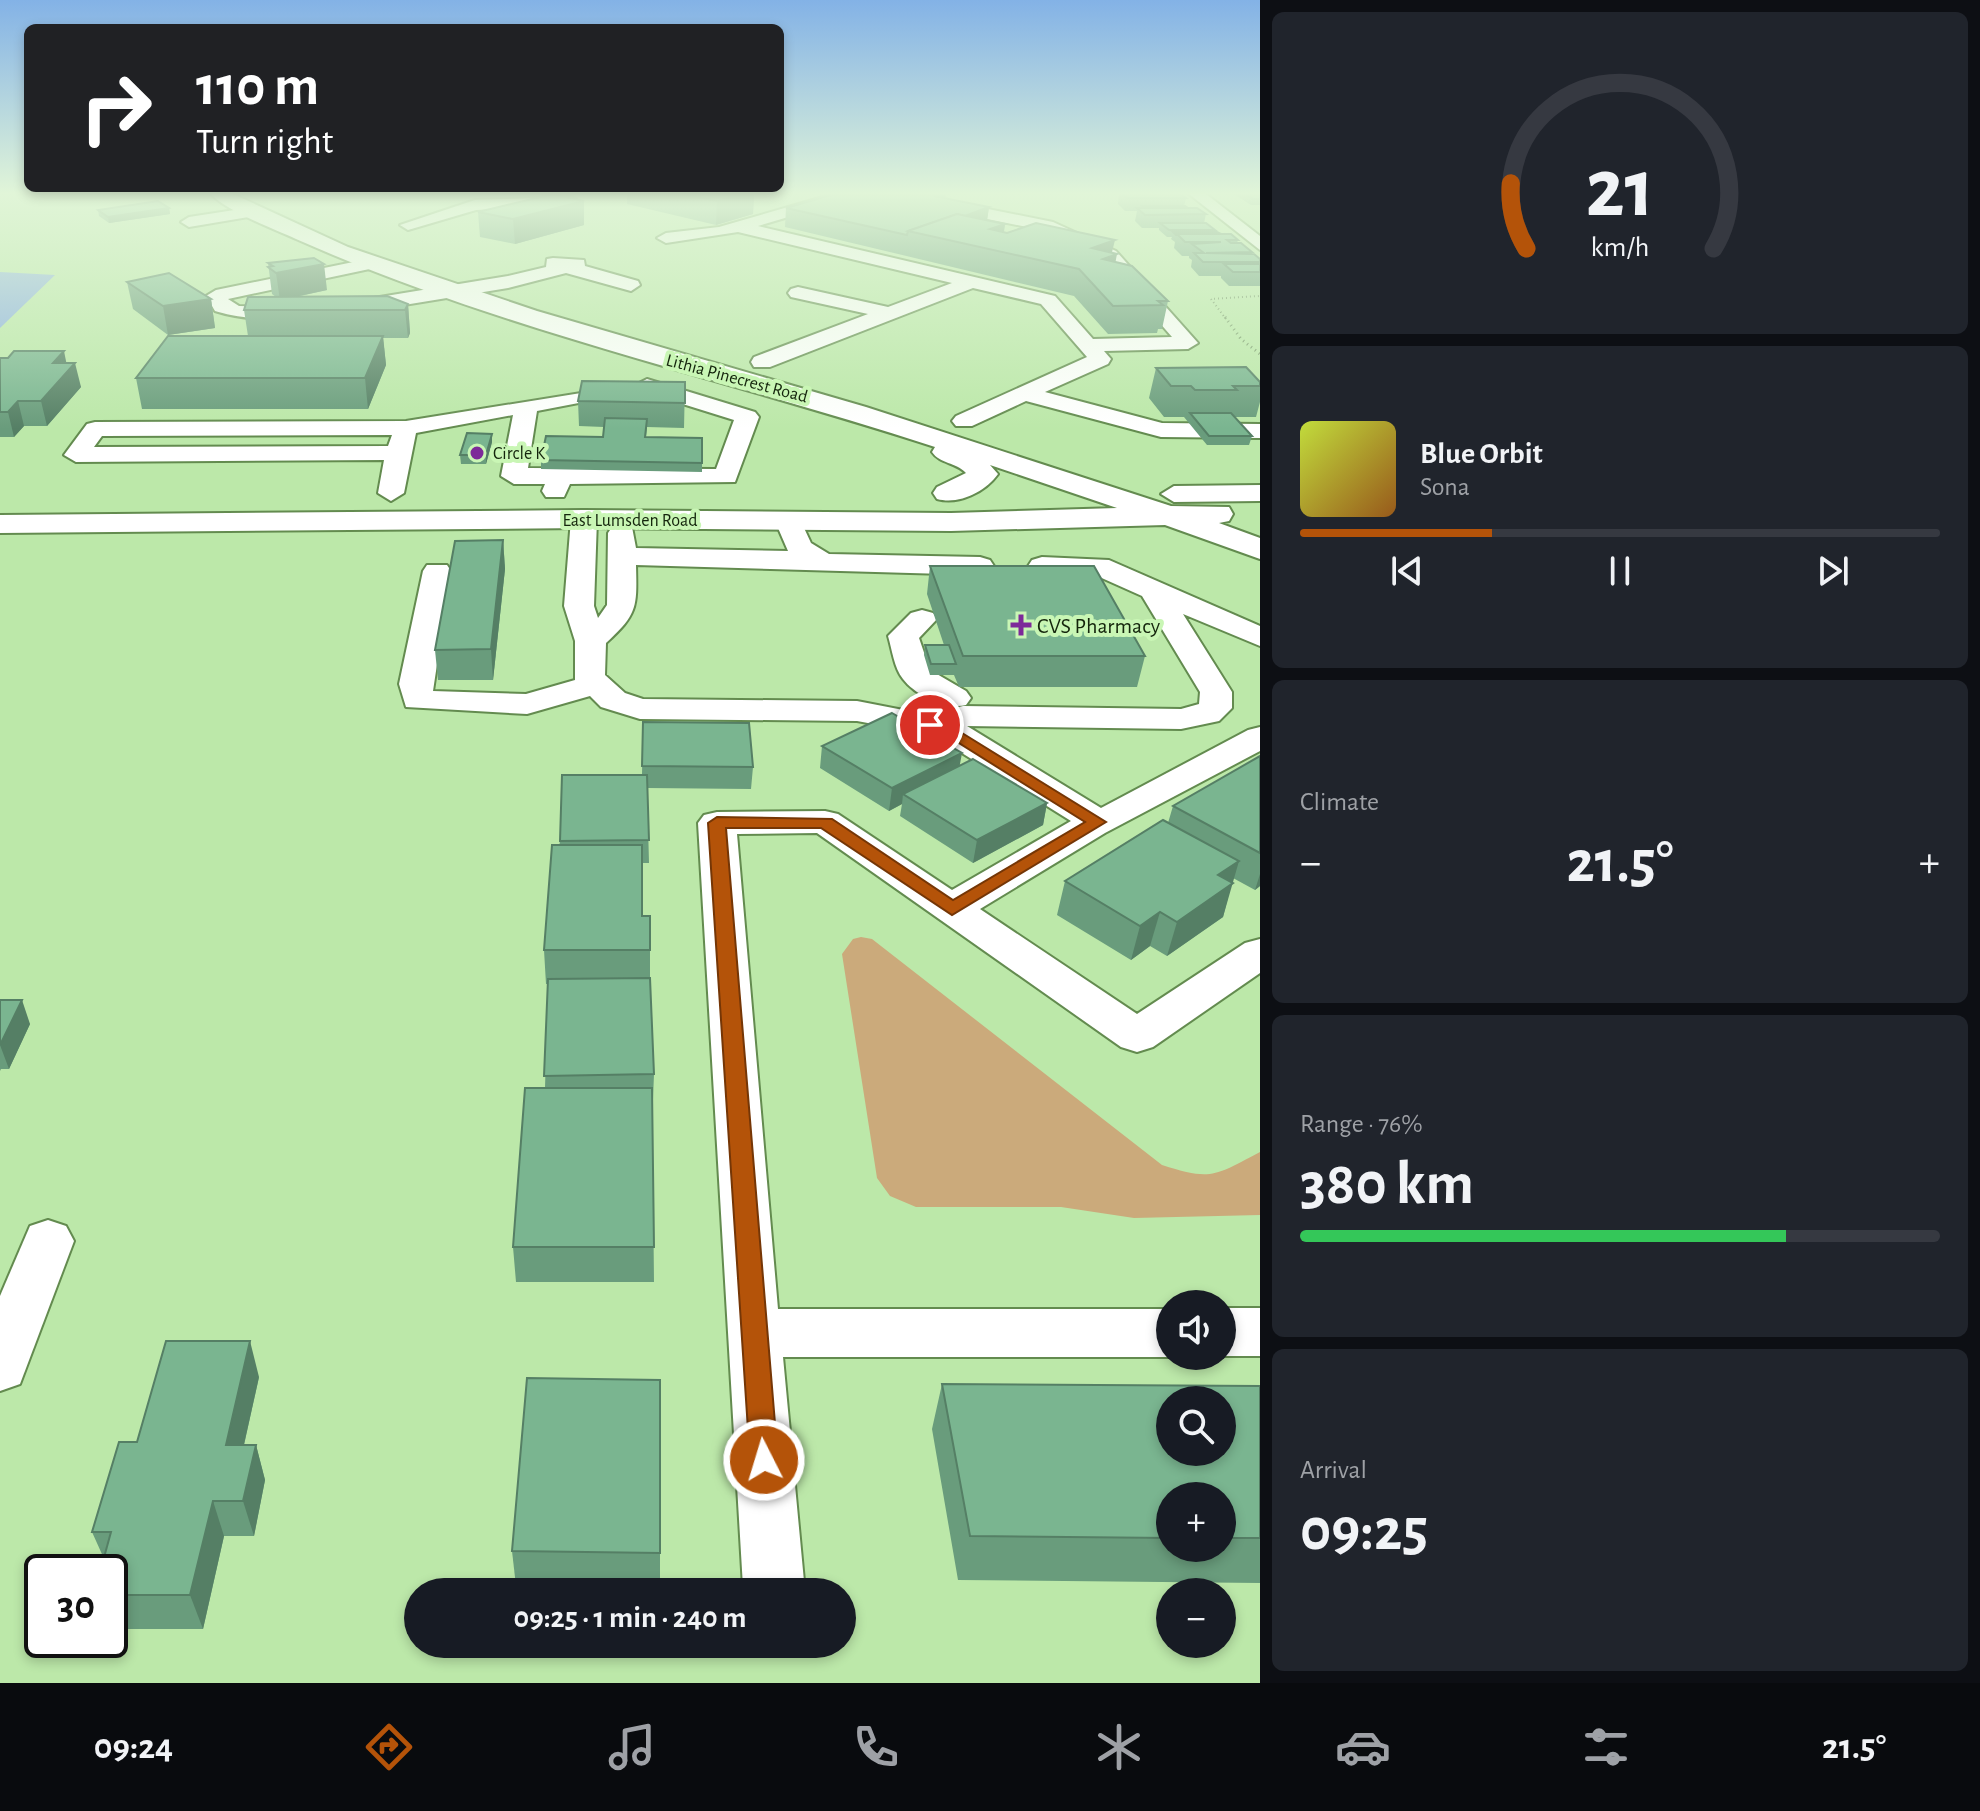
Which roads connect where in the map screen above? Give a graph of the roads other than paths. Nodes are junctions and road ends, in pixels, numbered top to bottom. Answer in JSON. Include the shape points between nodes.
{"nodes":[{"id":1,"x":328,"y":273,"type":"edge"},
{"id":2,"x":398,"y":273,"type":"edge"},
{"id":3,"x":429,"y":273,"type":"edge"},
{"id":4,"x":543,"y":273,"type":"edge"},
{"id":5,"x":592,"y":273,"type":"edge"},
{"id":6,"x":931,"y":273,"type":"edge"},
{"id":7,"x":1126,"y":273,"type":"edge"},
{"id":8,"x":971,"y":282,"type":"junction"},
{"id":9,"x":631,"y":285,"type":"dead end"},
{"id":10,"x":475,"y":288,"type":"junction"},
{"id":11,"x":450,"y":292,"type":"junction"},
{"id":12,"x":798,"y":293,"type":"dead end"},
{"id":13,"x":888,"y":313,"type":"junction"},
{"id":14,"x":1088,"y":345,"type":"junction"},
{"id":15,"x":762,"y":362,"type":"junction"},
{"id":16,"x":715,"y":371,"type":"junction"},
{"id":17,"x":647,"y":386,"type":"junction"},
{"id":18,"x":1026,"y":394,"type":"junction"},
{"id":19,"x":833,"y":405,"type":"junction"},
{"id":20,"x":526,"y":406,"type":"junction"},
{"id":21,"x":964,"y":421,"type":"junction"},
{"id":22,"x":406,"y":428,"type":"junction"},
{"id":23,"x":1260,"y":431,"type":"edge"},
{"id":24,"x":521,"y":438,"type":"junction"},
{"id":25,"x":552,"y":439,"type":"edge"},
{"id":26,"x":707,"y":442,"type":"dead end"},
{"id":27,"x":738,"y":443,"type":"junction"},
{"id":28,"x":398,"y":453,"type":"junction"},
{"id":29,"x":558,"y":484,"type":"junction"},
{"id":30,"x":494,"y":492,"type":"junction"},
{"id":31,"x":760,"y":492,"type":"dead end"},
{"id":32,"x":838,"y":492,"type":"dead end"},
{"id":33,"x":391,"y":493,"type":"junction"},
{"id":34,"x":948,"y":493,"type":"junction"},
{"id":35,"x":1260,"y":493,"type":"edge"},
{"id":36,"x":1102,"y":495,"type":"junction"},
{"id":37,"x":0,"y":501,"type":"edge"},
{"id":38,"x":1172,"y":505,"type":"junction"},
{"id":39,"x":1218,"y":514,"type":"junction"},
{"id":40,"x":1260,"y":514,"type":"edge"},
{"id":41,"x":584,"y":519,"type":"junction"},
{"id":42,"x":622,"y":519,"type":"junction"},
{"id":43,"x":1082,"y":520,"type":"junction"},
{"id":44,"x":198,"y":521,"type":"junction"},
{"id":45,"x":788,"y":521,"type":"junction"},
{"id":46,"x":0,"y":524,"type":"edge"},
{"id":47,"x":1260,"y":531,"type":"edge"},
{"id":48,"x":1260,"y":549,"type":"edge"},
{"id":49,"x":623,"y":556,"type":"junction"},
{"id":50,"x":813,"y":560,"type":"junction"},
{"id":51,"x":902,"y":566,"type":"junction"},
{"id":52,"x":437,"y":571,"type":"dead end"},
{"id":53,"x":1154,"y":591,"type":"junction"},
{"id":54,"x":922,"y":619,"type":"junction"},
{"id":55,"x":1260,"y":637,"type":"edge"},
{"id":56,"x":591,"y":641,"type":"junction"},
{"id":57,"x":594,"y":685,"type":"junction"},
{"id":58,"x":947,"y":694,"type":"junction"},
{"id":59,"x":1260,"y":737,"type":"edge"},
{"id":60,"x":1097,"y":822,"type":"junction"},
{"id":61,"x":952,"y":908,"type":"junction"},
{"id":62,"x":1260,"y":953,"type":"edge"},
{"id":63,"x":48,"y":1241,"type":"dead end"},
{"id":64,"x":1236,"y":1332,"type":"edge"},
{"id":65,"x":1260,"y":1332,"type":"edge"},
{"id":66,"x":753,"y":1333,"type":"junction"},
{"id":67,"x":1156,"y":1333,"type":"edge"},
{"id":68,"x":0,"y":1366,"type":"edge"},
{"id":69,"x":774,"y":1578,"type":"edge"}],
"edges":[{"from":1,"to":11,"type":"street","via":[[216,296],[222,307],[238,312],[318,311]]},
{"from":2,"to":11,"type":"main road","name":"Lithia Pinecrest Road"},
{"from":3,"to":10,"type":"main road","name":"Lithia Pinecrest Road"},
{"from":4,"to":10,"type":"street"},
{"from":5,"to":9,"type":"street"},
{"from":6,"to":8,"type":"street"},
{"from":7,"to":14,"type":"street","via":[[1188,343]]},
{"from":8,"to":13,"type":"street"},
{"from":8,"to":14,"type":"street","via":[[1048,300]]},
{"from":10,"to":11,"type":"street"},
{"from":10,"to":15,"type":"main road","name":"Lithia Pinecrest Road","via":[[601,325]]},
{"from":11,"to":16,"type":"main road","name":"Lithia Pinecrest Road"},
{"from":12,"to":13,"type":"street"},
{"from":13,"to":15,"type":"street"},
{"from":14,"to":18,"type":"street","via":[[1100,359]]},
{"from":15,"to":21,"type":"main road","name":"Lithia Pinecrest Road"},
{"from":16,"to":17,"type":"street"},
{"from":16,"to":19,"type":"main road","name":"Lithia Pinecrest Road"},
{"from":17,"to":20,"type":"street"},
{"from":17,"to":27,"type":"street","via":[[747,417]]},
{"from":18,"to":21,"type":"street"},
{"from":18,"to":23,"type":"street","via":[[1161,430]]},
{"from":19,"to":34,"type":"main road","via":[[834,416],[981,467],[980,480]]},
{"from":19,"to":36,"type":"main road","name":"Lithia Pinecrest Road"},
{"from":20,"to":22,"type":"street"},
{"from":20,"to":24,"type":"street"},
{"from":21,"to":38,"type":"main road","name":"Lithia Pinecrest Road"},
{"from":22,"to":28,"type":"street"},
{"from":22,"to":28,"type":"street","via":[[95,429],[76,455]]},
{"from":24,"to":25,"type":"street"},
{"from":24,"to":29,"type":"street","via":[[514,476]]},
{"from":26,"to":27,"type":"street"},
{"from":27,"to":29,"type":"street","via":[[726,477]]},
{"from":28,"to":33,"type":"street"},
{"from":29,"to":30,"type":"main road","name":"East Lumsden Road"},
{"from":29,"to":31,"type":"main road","name":"East Lumsden Road"},
{"from":30,"to":33,"type":"main road","name":"East Lumsden Road"},
{"from":30,"to":44,"type":"main road","via":[[492,498],[474,502],[281,505]]},
{"from":32,"to":34,"type":"main road"},
{"from":33,"to":37,"type":"main road","name":"East Lumsden Road"},
{"from":34,"to":36,"type":"main road"},
{"from":35,"to":38,"type":"street","name":"East Lumsden Road"},
{"from":36,"to":38,"type":"main road","name":"Lithia Pinecrest Road"},
{"from":38,"to":39,"type":"main road","name":"East Lumsden Road"},
{"from":38,"to":43,"type":"main road","name":"East Lumsden Road"},
{"from":38,"to":48,"type":"main road","name":"Lithia Pinecrest Road"},
{"from":39,"to":40,"type":"street","name":"East Lumsden Road"},
{"from":39,"to":47,"type":"main road"},
{"from":41,"to":42,"type":"main road","name":"East Lumsden Road"},
{"from":41,"to":44,"type":"main road","name":"East Lumsden Road"},
{"from":41,"to":56,"type":"street","via":[[579,606]]},
{"from":42,"to":45,"type":"main road","name":"East Lumsden Road"},
{"from":42,"to":49,"type":"street"},
{"from":43,"to":45,"type":"main road","name":"East Lumsden Road"},
{"from":43,"to":48,"type":"main road"},
{"from":44,"to":46,"type":"main road","name":"East Lumsden Road"},
{"from":45,"to":50,"type":"street","via":[[797,548]]},
{"from":49,"to":50,"type":"street"},
{"from":49,"to":56,"type":"street","via":[[618,616]]},
{"from":50,"to":51,"type":"street"},
{"from":51,"to":53,"type":"street","via":[[1099,566]]},
{"from":51,"to":54,"type":"street"},
{"from":52,"to":57,"type":"street","via":[[415,684],[418,700],[527,704]]},
{"from":53,"to":55,"type":"street"},
{"from":53,"to":58,"type":"street","via":[[1216,692],[1215,708],[1207,714],[1181,719]]},
{"from":54,"to":58,"type":"street"},
{"from":54,"to":58,"type":"street","via":[[903,636],[916,675]]},
{"from":56,"to":57,"type":"street"},
{"from":57,"to":58,"type":"street","via":[[624,705],[656,711],[825,710]]},
{"from":58,"to":60,"type":"street"},
{"from":59,"to":60,"type":"street"},
{"from":60,"to":61,"type":"street"},
{"from":61,"to":62,"type":"street","via":[[1137,1036]]},
{"from":61,"to":66,"type":"street","via":[[825,822],[717,823]]},
{"from":63,"to":68,"type":"street"},
{"from":64,"to":65,"type":"street"},
{"from":66,"to":67,"type":"street"},
{"from":66,"to":69,"type":"street"}]}
